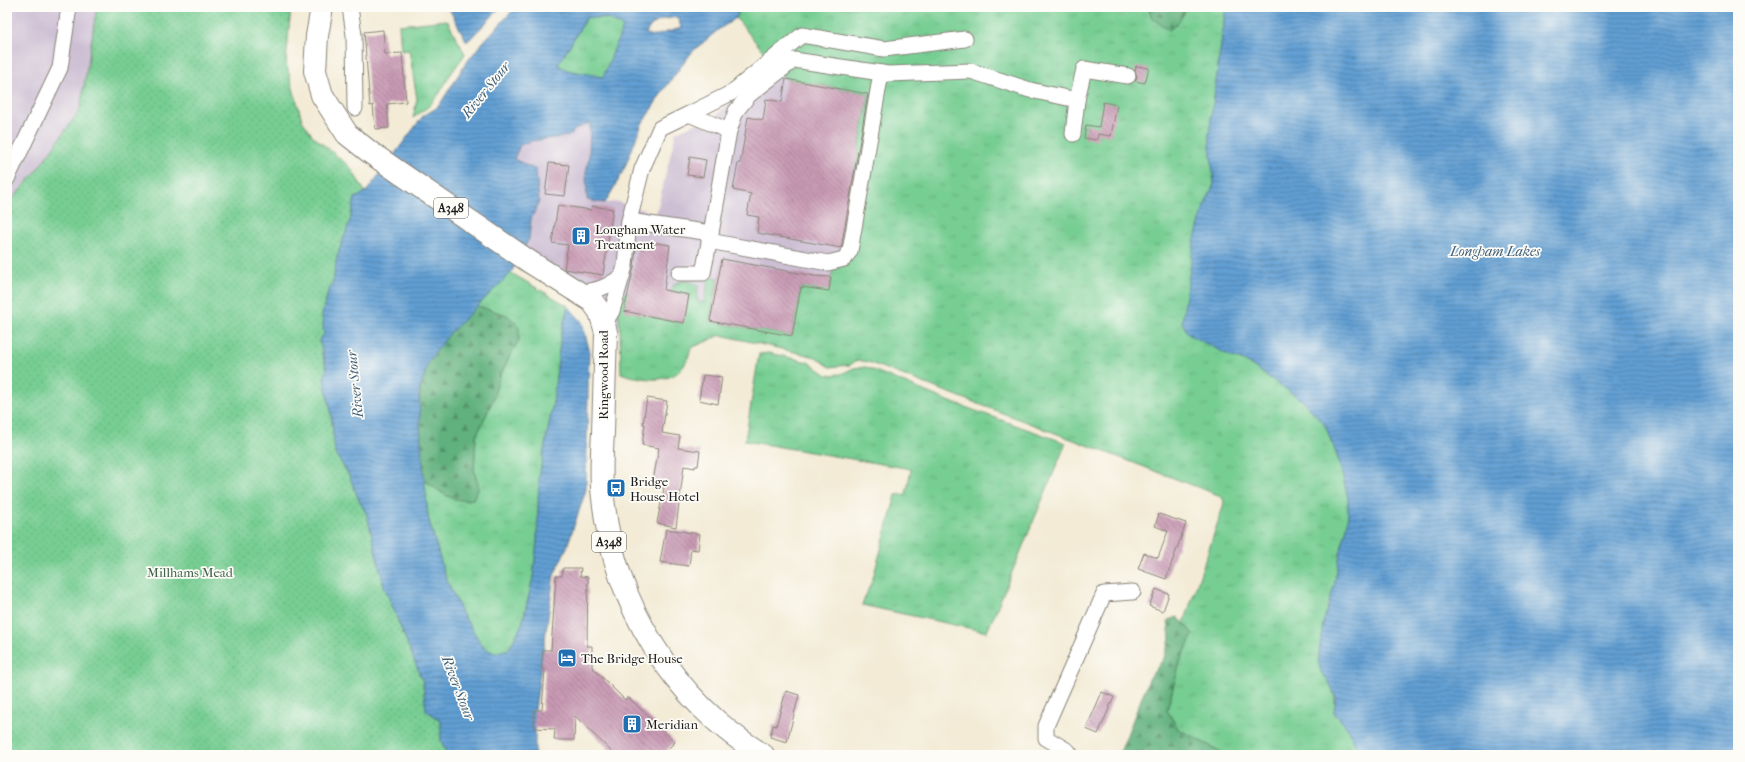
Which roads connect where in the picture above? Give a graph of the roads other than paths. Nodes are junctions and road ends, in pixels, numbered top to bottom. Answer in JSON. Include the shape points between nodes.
{"nodes":[{"id":1,"x":69,"y":7,"type":"edge"},
{"id":2,"x":322,"y":7,"type":"edge"},
{"id":3,"x":350,"y":7,"type":"edge"},
{"id":4,"x":965,"y":39,"type":"dead end"},
{"id":5,"x":881,"y":73,"type":"junction"},
{"id":6,"x":1128,"y":76,"type":"dead end"},
{"id":7,"x":1077,"y":100,"type":"junction"},
{"id":8,"x":355,"y":108,"type":"dead end"},
{"id":9,"x":689,"y":114,"type":"junction"},
{"id":10,"x":729,"y":131,"type":"junction"},
{"id":11,"x":1073,"y":134,"type":"dead end"},
{"id":12,"x":7,"y":179,"type":"edge"},
{"id":13,"x":629,"y":221,"type":"junction"},
{"id":14,"x":710,"y":237,"type":"junction"},
{"id":15,"x":679,"y":273,"type":"dead end"},
{"id":16,"x":622,"y":276,"type":"junction"},
{"id":17,"x":579,"y":292,"type":"junction"},
{"id":18,"x":604,"y":324,"type":"junction"},
{"id":19,"x":1133,"y":592,"type":"dead end"},
{"id":20,"x":763,"y":755,"type":"edge"},
{"id":21,"x":1071,"y":755,"type":"edge"}],
"edges":[{"from":1,"to":12,"type":"lane","via":[[60,68]]},
{"from":2,"to":17,"type":"highway","name":"Ringwood Road","number":"A348","via":[[315,71],[320,89],[347,134],[530,262]]},
{"from":3,"to":8,"type":"lane","via":[[354,36]]},
{"from":4,"to":9,"type":"lane","via":[[884,49],[802,35],[731,93]]},
{"from":5,"to":7,"type":"lane","via":[[972,71],[1030,90]]},
{"from":5,"to":10,"type":"lane","via":[[794,60],[748,95],[736,111]]},
{"from":5,"to":14,"type":"lane","via":[[850,251],[844,259],[828,264]]},
{"from":6,"to":7,"type":"lane","via":[[1084,69]]},
{"from":7,"to":11,"type":"lane"},
{"from":9,"to":10,"type":"lane"},
{"from":9,"to":13,"type":"lane","via":[[660,128],[642,169]]},
{"from":10,"to":14,"type":"lane"},
{"from":13,"to":14,"type":"lane"},
{"from":13,"to":16,"type":"lane"},
{"from":14,"to":15,"type":"lane","via":[[703,274]]},
{"from":16,"to":17,"type":"lane","via":[[597,291]]},
{"from":16,"to":18,"type":"lane","via":[[612,311]]},
{"from":17,"to":18,"type":"highway","name":"Ringwood Road","number":"A348","via":[[592,301],[600,312]]},
{"from":18,"to":20,"type":"highway","name":"Ringwood Road","number":"A348","via":[[606,332],[602,497],[609,544],[627,596],[658,653],[686,691],[715,721]]},
{"from":19,"to":21,"type":"lane","via":[[1104,594],[1046,726],[1046,738]]}]}
